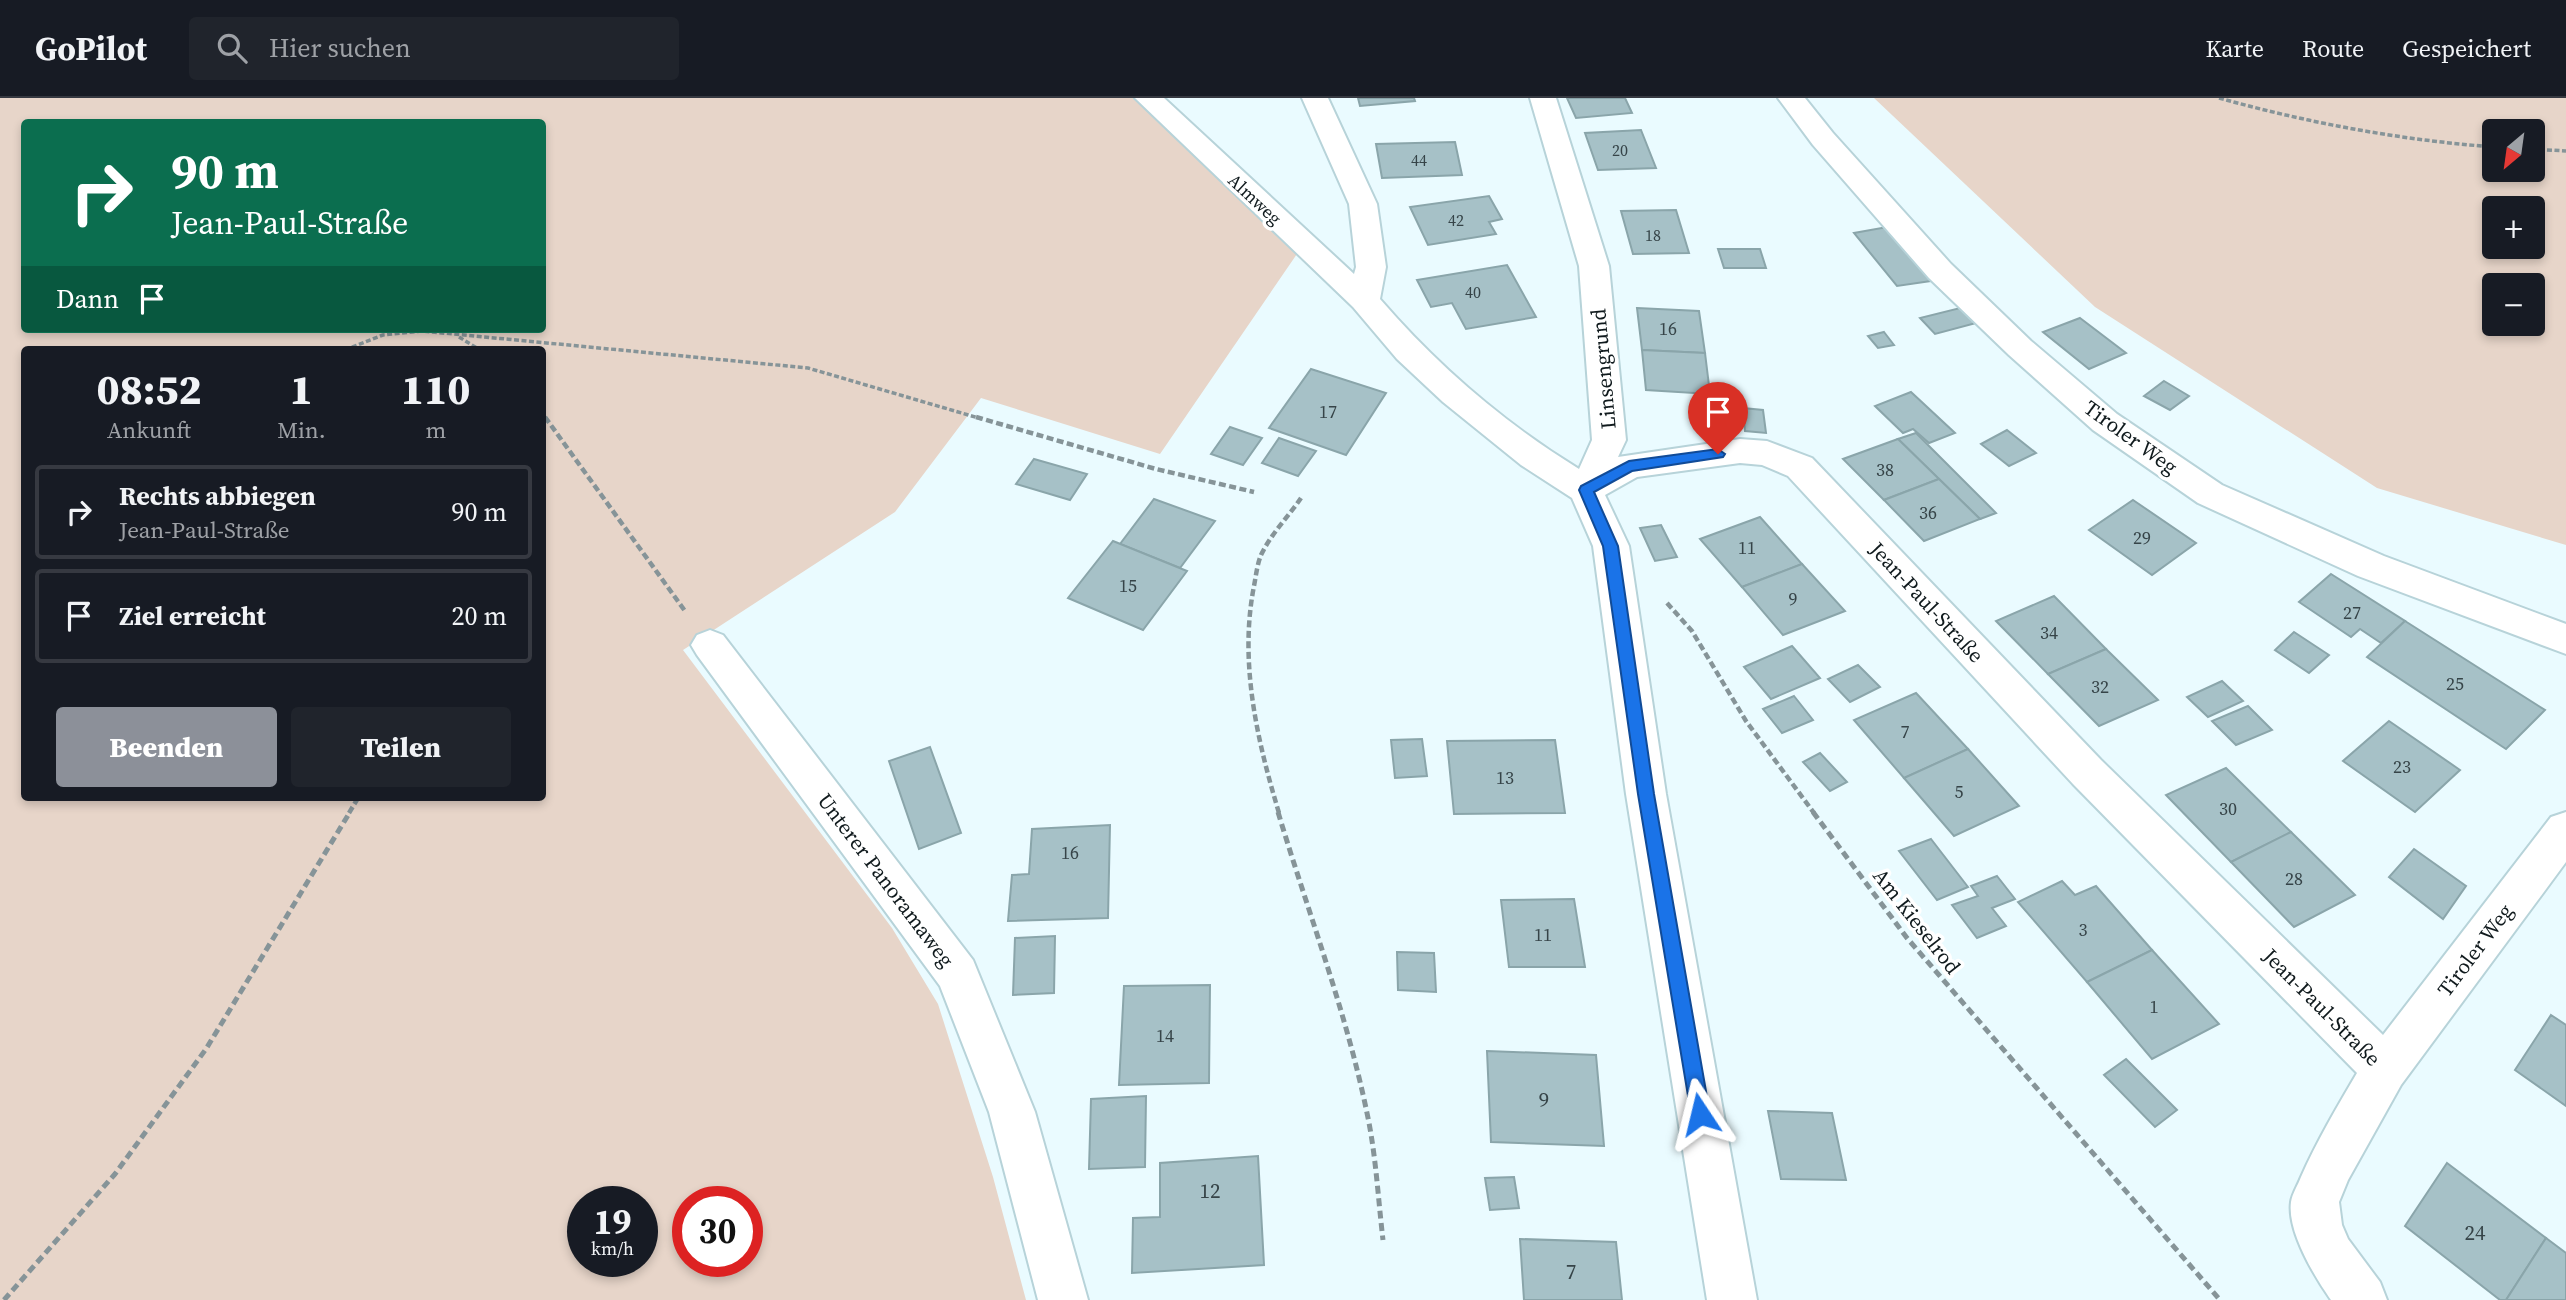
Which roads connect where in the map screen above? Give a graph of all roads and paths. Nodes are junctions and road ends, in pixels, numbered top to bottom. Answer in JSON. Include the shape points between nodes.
{"nodes":[{"id":1,"x":1147,"y":98,"type":"edge"},
{"id":2,"x":1315,"y":98,"type":"edge"},
{"id":3,"x":1543,"y":98,"type":"edge"},
{"id":4,"x":1791,"y":98,"type":"edge"},
{"id":5,"x":2219,"y":98,"type":"edge"},
{"id":6,"x":2482,"y":146,"type":"edge"},
{"id":7,"x":2545,"y":150,"type":"edge"},
{"id":8,"x":2566,"y":151,"type":"edge"},
{"id":9,"x":1364,"y":300,"type":"junction"},
{"id":10,"x":402,"y":333,"type":"edge"},
{"id":11,"x":436,"y":333,"type":"edge"},
{"id":12,"x":458,"y":336,"type":"junction"},
{"id":13,"x":355,"y":346,"type":"edge"},
{"id":14,"x":474,"y":346,"type":"edge"},
{"id":15,"x":546,"y":419,"type":"edge"},
{"id":16,"x":1586,"y":490,"type":"junction"},
{"id":17,"x":1254,"y":492,"type":"dead end"},
{"id":18,"x":1301,"y":498,"type":"dead end"},
{"id":19,"x":1611,"y":546,"type":"junction"},
{"id":20,"x":2566,"y":639,"type":"edge"},
{"id":21,"x":710,"y":645,"type":"joint"},
{"id":22,"x":356,"y":801,"type":"edge"},
{"id":23,"x":2566,"y":830,"type":"edge"},
{"id":24,"x":2385,"y":1069,"type":"junction"},
{"id":25,"x":1383,"y":1240,"type":"dead end"},
{"id":26,"x":4,"y":1300,"type":"edge"},
{"id":27,"x":1063,"y":1300,"type":"edge"},
{"id":28,"x":1732,"y":1300,"type":"edge"},
{"id":29,"x":2220,"y":1300,"type":"edge"},
{"id":30,"x":2362,"y":1300,"type":"edge"}],
"edges":[{"from":1,"to":9,"type":"street","name":"Almweg"},
{"from":2,"to":9,"type":"street","via":[[1363,204],[1371,267]]},
{"from":3,"to":16,"type":"street","name":"Linsengrund","via":[[1594,266],[1609,440]]},
{"from":4,"to":20,"type":"street","name":"Tiroler Weg","via":[[1940,271],[2105,422],[2210,494],[2371,566]]},
{"from":5,"to":6,"type":"path","via":[[2357,130],[2436,144]]},
{"from":7,"to":8,"type":"path"},
{"from":9,"to":16,"type":"street","via":[[1408,352],[1454,394],[1533,457]]},
{"from":10,"to":13,"type":"path"},
{"from":11,"to":12,"type":"path"},
{"from":12,"to":14,"type":"path"},
{"from":12,"to":17,"type":"path","via":[[808,368],[1156,469]]},
{"from":15,"to":21,"type":"path"},
{"from":16,"to":19,"type":"street"},
{"from":16,"to":24,"type":"street","name":"Jean-Paul-Straße","via":[[1629,466],[1740,451],[1767,453],[1800,467],[2087,772]]},
{"from":18,"to":25,"type":"path","via":[[1258,561],[1249,608],[1248,663],[1280,821],[1364,1101]]},
{"from":19,"to":28,"type":"street","via":[[1646,794]]},
{"from":19,"to":29,"type":"path","name":"Am Kieselrod","via":[[1692,631],[1746,721],[1907,937]]},
{"from":21,"to":27,"type":"street","name":"Unterer Panoramaweg","via":[[957,974],[1012,1112]]},
{"from":22,"to":26,"type":"path","via":[[206,1049],[115,1174]]},
{"from":23,"to":24,"type":"street","name":"Tiroler Weg"},
{"from":24,"to":30,"type":"street","name":"Jean-Paul-Straße","via":[[2331,1164],[2315,1202],[2330,1256]]}]}
